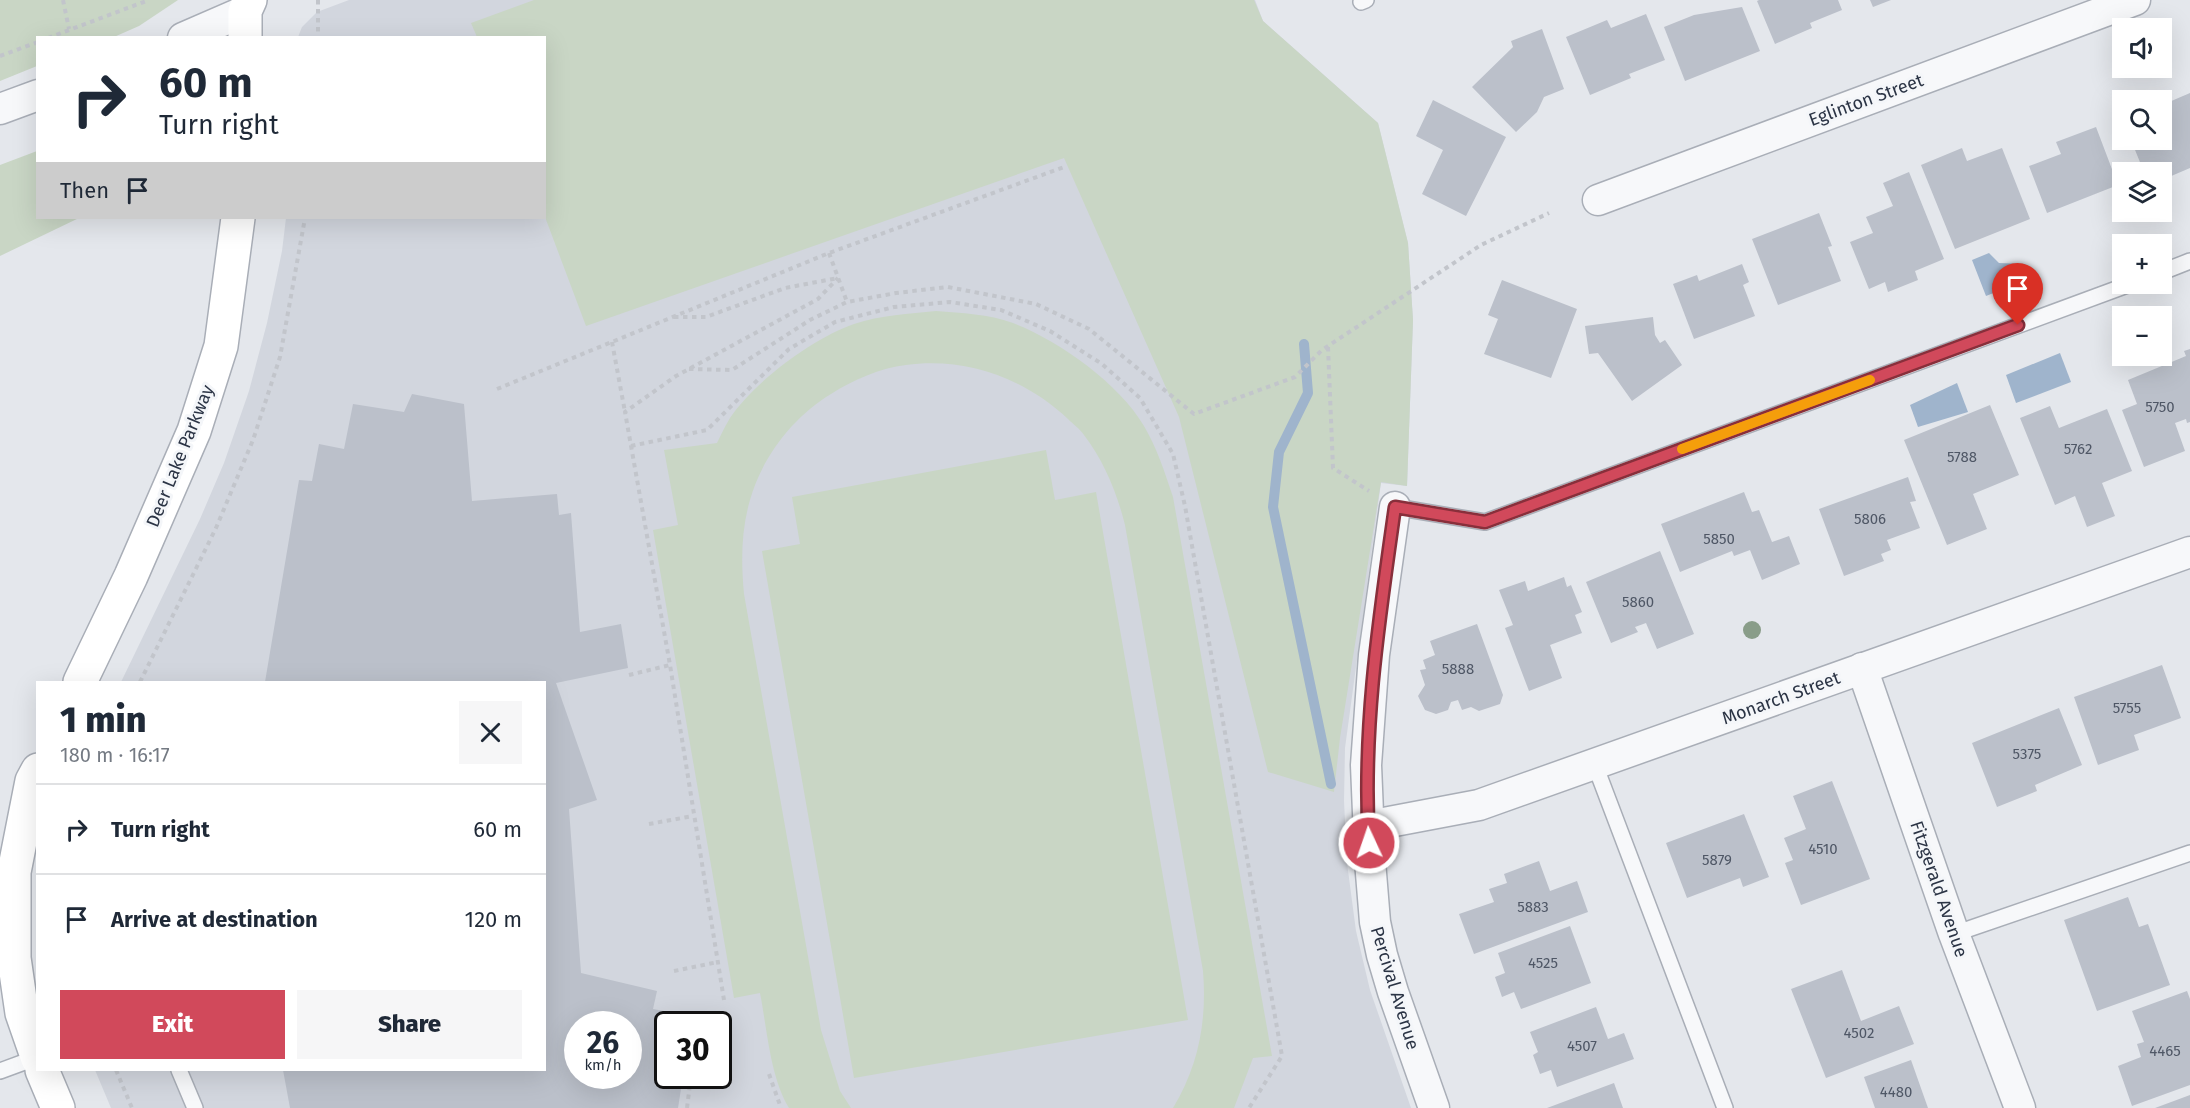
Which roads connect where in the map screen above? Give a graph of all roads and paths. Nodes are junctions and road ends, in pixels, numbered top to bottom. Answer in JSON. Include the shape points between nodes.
{"nodes":[{"id":1,"x":63,"y":0,"type":"edge"},
{"id":2,"x":149,"y":0,"type":"edge"},
{"id":3,"x":318,"y":0,"type":"edge"},
{"id":4,"x":2135,"y":0,"type":"edge"},
{"id":5,"x":244,"y":12,"type":"edge"},
{"id":6,"x":69,"y":29,"type":"junction"},
{"id":7,"x":53,"y":36,"type":"edge"},
{"id":8,"x":188,"y":36,"type":"edge"},
{"id":9,"x":318,"y":36,"type":"edge"},
{"id":10,"x":36,"y":43,"type":"edge"},
{"id":11,"x":0,"y":56,"type":"edge"},
{"id":12,"x":36,"y":95,"type":"edge"},
{"id":13,"x":0,"y":109,"type":"edge"},
{"id":14,"x":1064,"y":167,"type":"dead end"},
{"id":15,"x":1598,"y":200,"type":"dead end"},
{"id":16,"x":1549,"y":213,"type":"dead end"},
{"id":17,"x":238,"y":219,"type":"edge"},
{"id":18,"x":305,"y":219,"type":"edge"},
{"id":19,"x":829,"y":253,"type":"junction"},
{"id":20,"x":2190,"y":261,"type":"edge"},
{"id":21,"x":2172,"y":268,"type":"edge"},
{"id":22,"x":838,"y":278,"type":"junction"},
{"id":23,"x":2112,"y":291,"type":"edge"},
{"id":24,"x":847,"y":302,"type":"junction"},
{"id":25,"x":672,"y":317,"type":"junction"},
{"id":26,"x":612,"y":342,"type":"junction"},
{"id":27,"x":1328,"y":346,"type":"junction"},
{"id":28,"x":689,"y":369,"type":"junction"},
{"id":29,"x":497,"y":389,"type":"dead end"},
{"id":30,"x":625,"y":412,"type":"junction"},
{"id":31,"x":631,"y":446,"type":"junction"},
{"id":32,"x":1395,"y":507,"type":"junction"},
{"id":33,"x":2190,"y":552,"type":"edge"},
{"id":34,"x":670,"y":665,"type":"junction"},
{"id":35,"x":1862,"y":668,"type":"junction"},
{"id":36,"x":629,"y":675,"type":"dead end"},
{"id":37,"x":80,"y":681,"type":"edge"},
{"id":38,"x":140,"y":681,"type":"edge"},
{"id":39,"x":1594,"y":765,"type":"junction"},
{"id":40,"x":36,"y":774,"type":"edge"},
{"id":41,"x":693,"y":816,"type":"junction"},
{"id":42,"x":649,"y":824,"type":"dead end"},
{"id":43,"x":1368,"y":826,"type":"junction"},
{"id":44,"x":2190,"y":853,"type":"edge"},
{"id":45,"x":1954,"y":934,"type":"junction"},
{"id":46,"x":718,"y":962,"type":"junction"},
{"id":47,"x":674,"y":971,"type":"dead end"},
{"id":48,"x":724,"y":1000,"type":"dead end"},
{"id":49,"x":36,"y":1054,"type":"edge"},
{"id":50,"x":36,"y":1062,"type":"edge"},
{"id":51,"x":0,"y":1071,"type":"edge"},
{"id":52,"x":42,"y":1071,"type":"edge"},
{"id":53,"x":116,"y":1071,"type":"edge"},
{"id":54,"x":179,"y":1071,"type":"edge"},
{"id":55,"x":769,"y":1074,"type":"dead end"},
{"id":56,"x":689,"y":1089,"type":"edge"},
{"id":57,"x":58,"y":1108,"type":"edge"},
{"id":58,"x":132,"y":1108,"type":"edge"},
{"id":59,"x":195,"y":1108,"type":"edge"},
{"id":60,"x":687,"y":1108,"type":"edge"},
{"id":61,"x":781,"y":1108,"type":"edge"},
{"id":62,"x":1249,"y":1108,"type":"edge"},
{"id":63,"x":1434,"y":1108,"type":"edge"},
{"id":64,"x":1725,"y":1108,"type":"edge"},
{"id":65,"x":2020,"y":1108,"type":"edge"}],
"edges":[{"from":1,"to":6,"type":"path"},
{"from":2,"to":6,"type":"path"},
{"from":3,"to":9,"type":"path"},
{"from":4,"to":15,"type":"street","name":"Eglinton Street"},
{"from":5,"to":8,"type":"street"},
{"from":6,"to":7,"type":"path"},
{"from":10,"to":11,"type":"path"},
{"from":12,"to":13,"type":"street"},
{"from":14,"to":19,"type":"path"},
{"from":16,"to":27,"type":"path","via":[[1481,245]]},
{"from":17,"to":37,"type":"main road","name":"Deer Lake Parkway","via":[[221,346],[194,431]]},
{"from":18,"to":38,"type":"path","via":[[280,357],[253,440],[216,528]]},
{"from":19,"to":22,"type":"path"},
{"from":19,"to":25,"type":"path"},
{"from":20,"to":21,"type":"lane"},
{"from":22,"to":24,"type":"path"},
{"from":22,"to":25,"type":"path","via":[[785,288],[706,317]]},
{"from":22,"to":28,"type":"path","via":[[818,299]]},
{"from":23,"to":32,"type":"lane","via":[[1485,522]]},
{"from":24,"to":27,"type":"path","via":[[948,287],[1036,304],[1089,329],[1194,414],[1295,377]]},
{"from":24,"to":28,"type":"path","via":[[810,320],[732,370]]},
{"from":25,"to":26,"type":"path"},
{"from":26,"to":29,"type":"path"},
{"from":26,"to":30,"type":"path"},
{"from":27,"to":32,"type":"path","via":[[1333,468]]},
{"from":28,"to":30,"type":"path"},
{"from":30,"to":31,"type":"path"},
{"from":31,"to":34,"type":"path"},
{"from":31,"to":62,"type":"path","via":[[707,430],[789,349],[835,322],[894,307],[950,302],[1001,310],[1050,331],[1102,364],[1140,398],[1173,454],[1185,506],[1282,1056]]},
{"from":32,"to":43,"type":"street","name":"Percival Avenue","via":[[1374,655],[1366,765]]},
{"from":33,"to":35,"type":"street","name":"Monarch Street"},
{"from":34,"to":36,"type":"path"},
{"from":34,"to":41,"type":"path"},
{"from":35,"to":39,"type":"street","name":"Monarch Street"},
{"from":35,"to":45,"type":"street","name":"Fitzgerald Avenue"},
{"from":39,"to":43,"type":"street","name":"Monarch Street","via":[[1479,805]]},
{"from":39,"to":64,"type":"lane"},
{"from":40,"to":49,"type":"main road","via":[[14,872],[14,957],[21,1004]]},
{"from":41,"to":42,"type":"path"},
{"from":41,"to":46,"type":"path"},
{"from":43,"to":63,"type":"street","name":"Percival Avenue","via":[[1375,922],[1382,955]]},
{"from":44,"to":45,"type":"lane"},
{"from":45,"to":65,"type":"street","name":"Fitzgerald Avenue"},
{"from":46,"to":47,"type":"path"},
{"from":46,"to":48,"type":"path"},
{"from":50,"to":51,"type":"lane"},
{"from":52,"to":57,"type":"main road"},
{"from":53,"to":58,"type":"path"},
{"from":54,"to":59,"type":"lane"},
{"from":55,"to":61,"type":"path"},
{"from":56,"to":60,"type":"path"}]}
